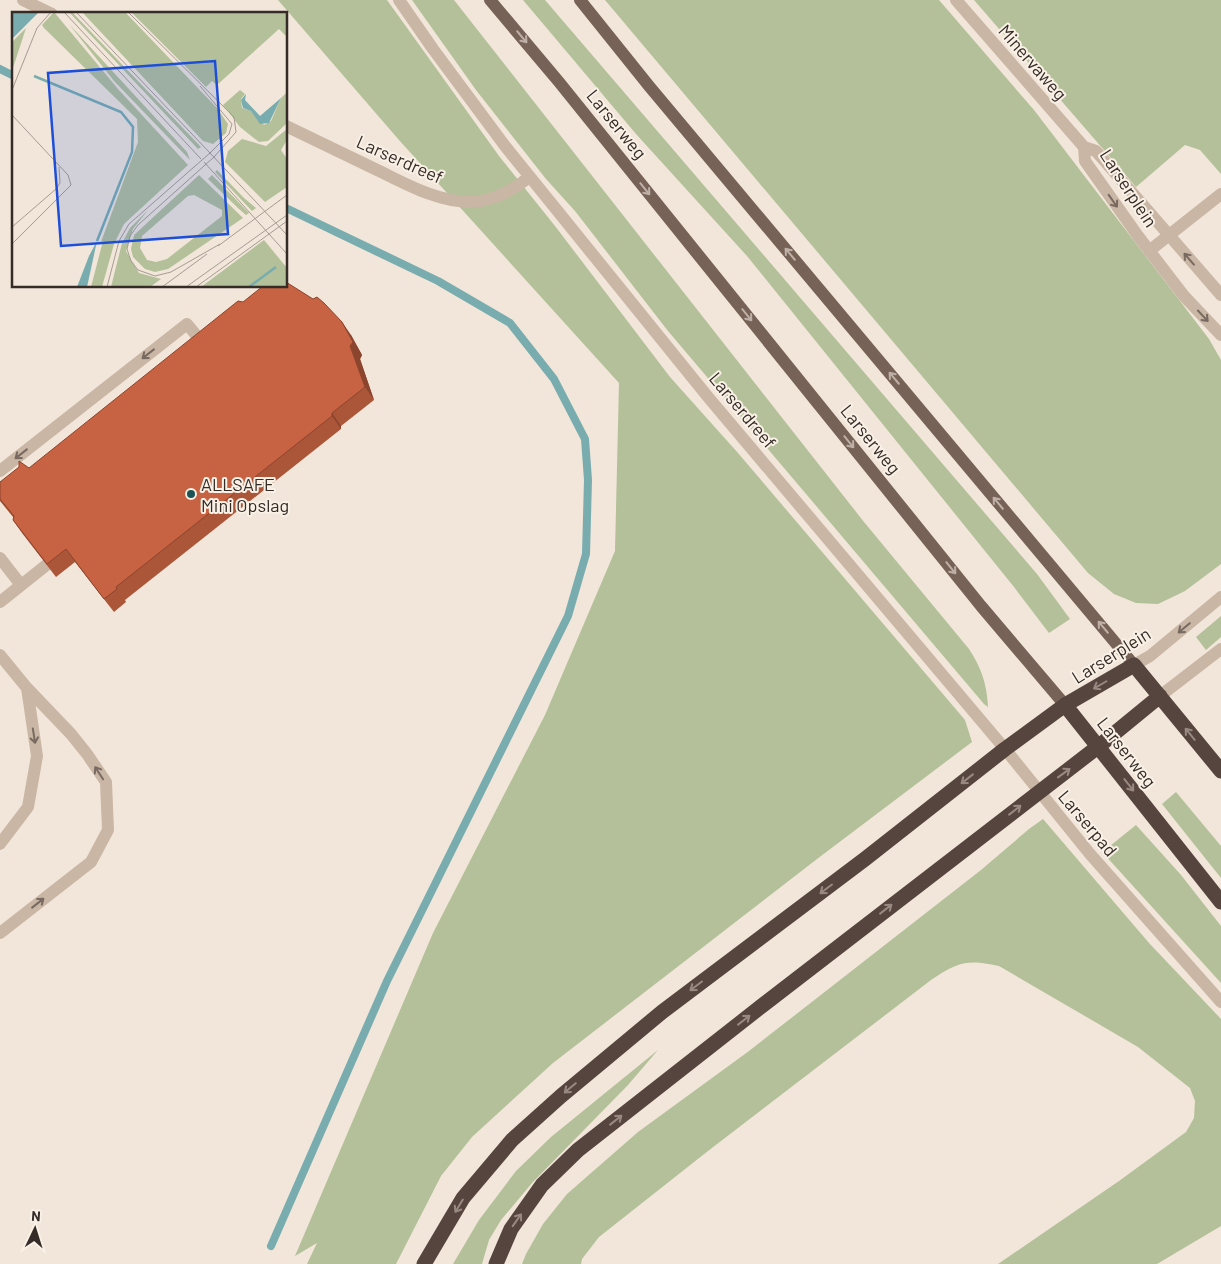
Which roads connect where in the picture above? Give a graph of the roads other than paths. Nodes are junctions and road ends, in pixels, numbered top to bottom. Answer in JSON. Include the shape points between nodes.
{"nodes":[{"id":1,"x":23,"y":0,"type":"edge"},
{"id":2,"x":399,"y":0,"type":"edge"},
{"id":3,"x":490,"y":0,"type":"edge"},
{"id":4,"x":580,"y":0,"type":"edge"},
{"id":5,"x":956,"y":0,"type":"edge"},
{"id":6,"x":48,"y":12,"type":"edge"},
{"id":7,"x":288,"y":127,"type":"edge"},
{"id":8,"x":1084,"y":147,"type":"junction"},
{"id":9,"x":529,"y":177,"type":"junction"},
{"id":10,"x":1221,"y":194,"type":"edge"},
{"id":11,"x":1169,"y":236,"type":"junction"},
{"id":12,"x":1149,"y":251,"type":"junction"},
{"id":13,"x":1221,"y":296,"type":"edge"},
{"id":14,"x":1221,"y":335,"type":"edge"},
{"id":15,"x":212,"y":354,"type":"edge"},
{"id":16,"x":0,"y":471,"type":"edge"},
{"id":17,"x":70,"y":547,"type":"edge"},
{"id":18,"x":0,"y":558,"type":"edge"},
{"id":19,"x":21,"y":586,"type":"junction"},
{"id":20,"x":1221,"y":597,"type":"edge"},
{"id":21,"x":0,"y":602,"type":"edge"},
{"id":22,"x":1221,"y":649,"type":"edge"},
{"id":23,"x":0,"y":654,"type":"edge"},
{"id":24,"x":932,"y":663,"type":"joint"},
{"id":25,"x":1134,"y":665,"type":"junction"},
{"id":26,"x":27,"y":688,"type":"junction"},
{"id":27,"x":1160,"y":696,"type":"junction"},
{"id":28,"x":1065,"y":705,"type":"junction"},
{"id":29,"x":1099,"y":746,"type":"junction"},
{"id":30,"x":1005,"y":749,"type":"junction"},
{"id":31,"x":1221,"y":771,"type":"edge"},
{"id":32,"x":1039,"y":791,"type":"junction"},
{"id":33,"x":0,"y":844,"type":"edge"},
{"id":34,"x":1221,"y":902,"type":"edge"},
{"id":35,"x":0,"y":933,"type":"edge"},
{"id":36,"x":1221,"y":1002,"type":"edge"},
{"id":37,"x":424,"y":1264,"type":"edge"},
{"id":38,"x":496,"y":1264,"type":"edge"}],
"edges":[{"from":1,"to":6,"type":"street"},
{"from":2,"to":9,"type":"street","name":"Larserdreef"},
{"from":3,"to":28,"type":"main road","name":"Larserweg","one_way":true,"via":[[560,82],[980,606]]},
{"from":25,"to":4,"type":"main road","one_way":true},
{"from":5,"to":8,"type":"street","name":"Minervaweg"},
{"from":7,"to":9,"type":"street","name":"Larserdreef","via":[[409,185],[442,197],[470,202],[484,200]]},
{"from":8,"to":11,"type":"street","name":"Larserplein","via":[[1096,151]]},
{"from":8,"to":12,"type":"street","name":"Larserplein","one_way":true,"via":[[1085,161]]},
{"from":9,"to":24,"type":"street","name":"Larserdreef"},
{"from":10,"to":11,"type":"street"},
{"from":11,"to":12,"type":"street"},
{"from":13,"to":11,"type":"street","name":"Larserplein","one_way":true},
{"from":12,"to":14,"type":"street","name":"Larserplein","one_way":true,"via":[[1184,296]]},
{"from":15,"to":16,"type":"street","one_way":true,"via":[[187,324]]},
{"from":17,"to":19,"type":"street"},
{"from":18,"to":19,"type":"street"},
{"from":19,"to":21,"type":"street"},
{"from":20,"to":25,"type":"street","name":"Larserplein","one_way":true,"via":[[1150,656]]},
{"from":22,"to":27,"type":"street"},
{"from":23,"to":26,"type":"street"},
{"from":24,"to":30,"type":"street","name":"Larserpad"},
{"from":25,"to":27,"type":"highway"},
{"from":25,"to":28,"type":"highway","name":"Larserplein","one_way":true},
{"from":26,"to":33,"type":"street","one_way":true,"via":[[37,756],[28,807]]},
{"from":35,"to":26,"type":"street","one_way":true,"via":[[91,862],[108,830],[106,782],[72,734]]},
{"from":27,"to":29,"type":"highway"},
{"from":31,"to":27,"type":"highway","one_way":true},
{"from":28,"to":29,"type":"highway","name":"Larserweg"},
{"from":28,"to":30,"type":"highway","name":"Larserplein"},
{"from":32,"to":29,"type":"highway","one_way":true},
{"from":29,"to":34,"type":"highway","name":"Larserweg","one_way":true},
{"from":30,"to":32,"type":"street","name":"Larserpad"},
{"from":30,"to":37,"type":"highway","name":"Larserplein","one_way":true,"via":[[662,1012],[561,1096],[512,1140],[463,1198]]},
{"from":32,"to":36,"type":"street","name":"Larserpad","via":[[1090,854]]},
{"from":38,"to":32,"type":"highway","one_way":true,"via":[[511,1229],[542,1185],[578,1150]]}]}
